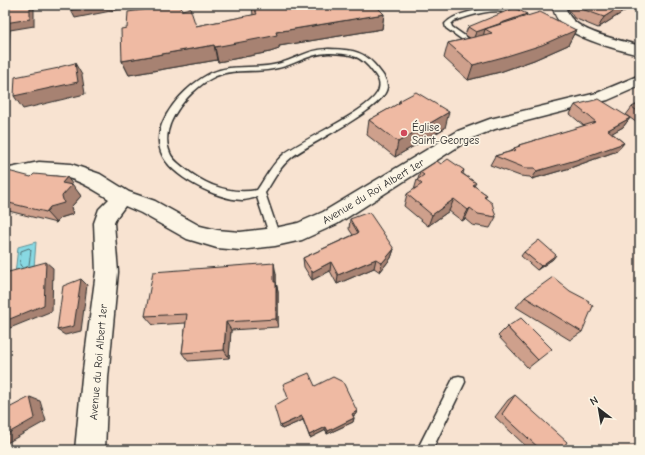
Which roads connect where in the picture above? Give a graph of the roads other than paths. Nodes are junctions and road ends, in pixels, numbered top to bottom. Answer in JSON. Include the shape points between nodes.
{"nodes":[{"id":1,"x":564,"y":5,"type":"edge"},
{"id":2,"x":526,"y":20,"type":"edge"},
{"id":3,"x":484,"y":40,"type":"edge"},
{"id":4,"x":640,"y":52,"type":"edge"},
{"id":5,"x":640,"y":80,"type":"edge"},
{"id":6,"x":5,"y":176,"type":"edge"},
{"id":7,"x":260,"y":193,"type":"junction"},
{"id":8,"x":122,"y":197,"type":"junction"},
{"id":9,"x":275,"y":237,"type":"junction"},
{"id":10,"x":459,"y":382,"type":"dead end"},
{"id":11,"x":90,"y":450,"type":"edge"},
{"id":12,"x":424,"y":450,"type":"edge"}],
"edges":[{"from":1,"to":4,"type":"street","via":[[559,8],[564,23],[603,41]]},
{"from":2,"to":3,"type":"lane","via":[[507,10],[498,9],[452,20],[448,24],[449,28],[471,44]]},
{"from":5,"to":9,"type":"street","name":"Avenue du Roi Albert 1er","via":[[602,96],[490,125],[464,135],[330,218],[302,231]]},
{"from":6,"to":8,"type":"street","via":[[44,168],[63,169],[84,174]]},
{"from":7,"to":7,"type":"lane","via":[[273,170],[287,156],[360,112],[378,97],[383,87],[382,80],[361,55],[311,52],[276,66],[222,71],[204,79],[185,95],[171,113],[162,136],[165,152],[185,174],[220,191],[243,196]]},
{"from":7,"to":9,"type":"lane"},
{"from":8,"to":9,"type":"street","name":"Avenue du Roi Albert 1er","via":[[148,207],[195,233],[209,237],[240,241]]},
{"from":8,"to":11,"type":"street","name":"Avenue du Roi Albert 1er","via":[[106,215],[104,223],[107,272]]},
{"from":10,"to":12,"type":"lane"}]}
